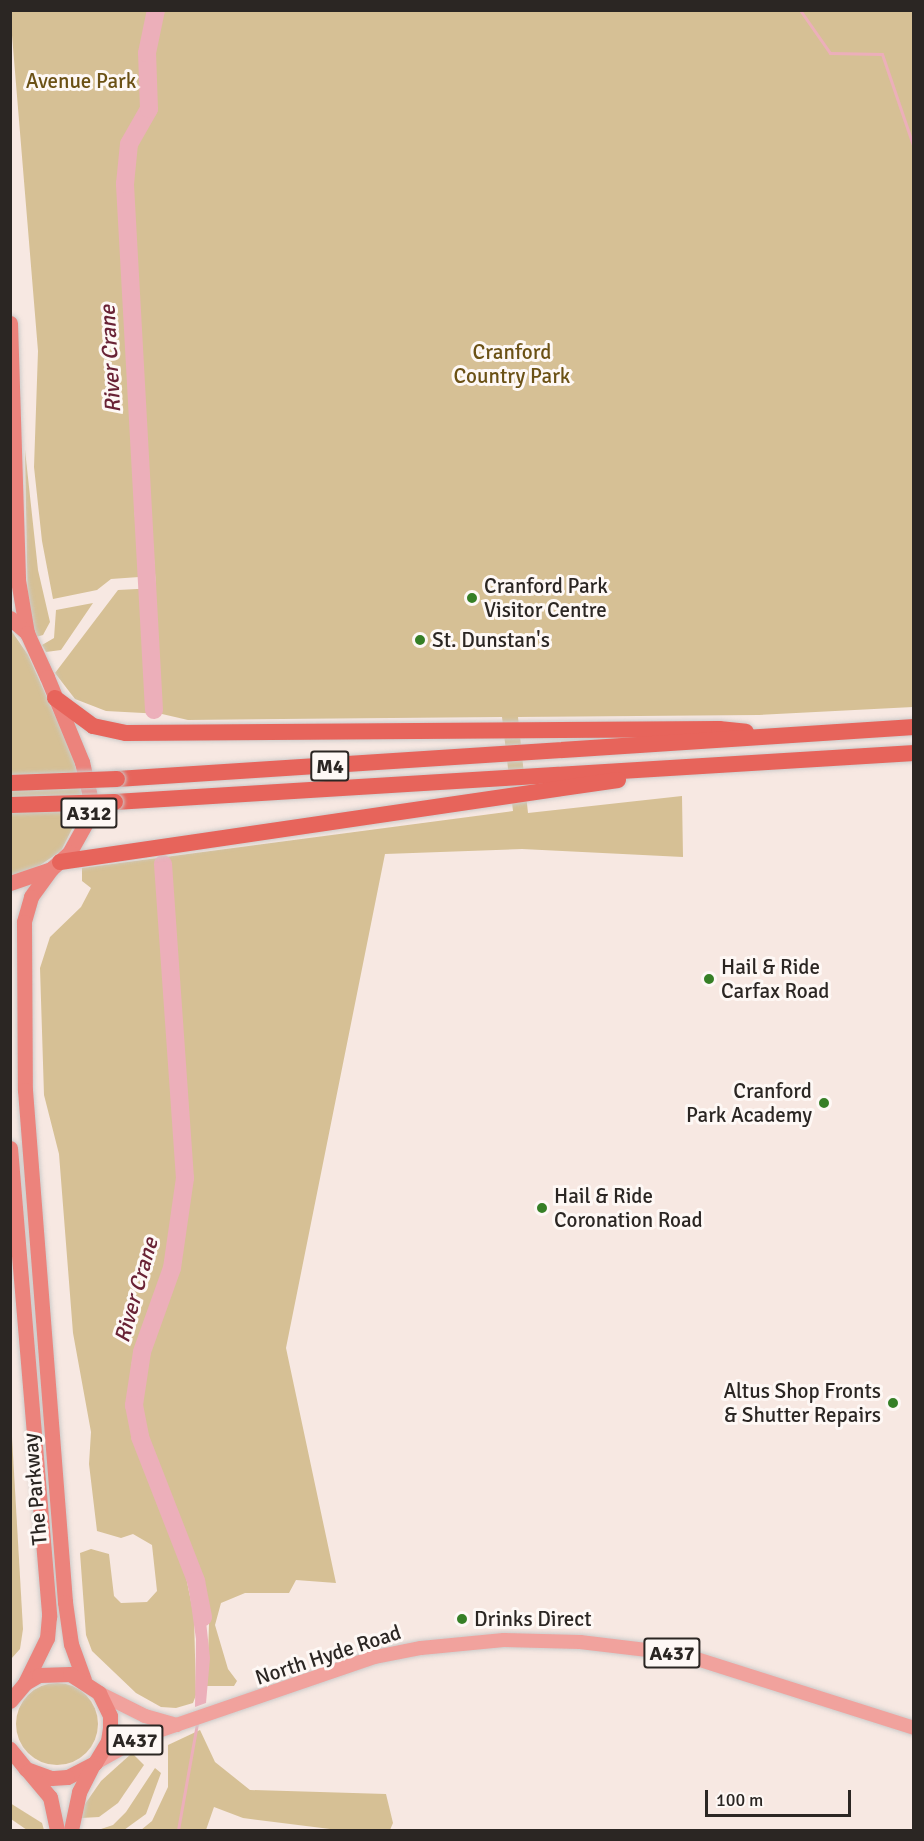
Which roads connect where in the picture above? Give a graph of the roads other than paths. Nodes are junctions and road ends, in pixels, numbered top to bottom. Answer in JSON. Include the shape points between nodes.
{"nodes":[{"id":1,"x":10,"y":323,"type":"edge"},
{"id":2,"x":10,"y":618,"type":"edge"},
{"id":3,"x":27,"y":633,"type":"junction"},
{"id":4,"x":55,"y":698,"type":"junction"},
{"id":5,"x":914,"y":727,"type":"edge"},
{"id":6,"x":786,"y":738,"type":"junction"},
{"id":7,"x":914,"y":753,"type":"edge"},
{"id":8,"x":693,"y":767,"type":"junction"},
{"id":9,"x":10,"y":783,"type":"edge"},
{"id":10,"x":10,"y":805,"type":"edge"},
{"id":11,"x":56,"y":866,"type":"junction"},
{"id":12,"x":10,"y":883,"type":"edge"},
{"id":13,"x":10,"y":1148,"type":"edge"},
{"id":14,"x":84,"y":1680,"type":"junction"},
{"id":15,"x":25,"y":1683,"type":"junction"},
{"id":16,"x":99,"y":1693,"type":"junction"},
{"id":17,"x":10,"y":1701,"type":"edge"},
{"id":18,"x":178,"y":1725,"type":"junction"},
{"id":19,"x":914,"y":1728,"type":"edge"},
{"id":20,"x":10,"y":1749,"type":"edge"},
{"id":21,"x":94,"y":1764,"type":"junction"},
{"id":22,"x":26,"y":1769,"type":"junction"},
{"id":23,"x":57,"y":1830,"type":"edge"},
{"id":24,"x":71,"y":1830,"type":"edge"}],
"edges":[{"from":1,"to":3,"type":"highway","number":"A312","via":[[18,580]]},
{"from":2,"to":3,"type":"highway","number":"A312"},
{"from":3,"to":4,"type":"highway","number":"A312"},
{"from":4,"to":6,"type":"highway","number":"M4","via":[[93,726],[142,733],[719,729]]},
{"from":4,"to":11,"type":"highway","number":"A312","via":[[82,762],[90,798],[88,819],[78,841]]},
{"from":5,"to":6,"type":"highway","number":"M4"},
{"from":6,"to":9,"type":"highway","number":"M4","bridge":true},
{"from":7,"to":8,"type":"highway","number":"M4"},
{"from":8,"to":10,"type":"highway","number":"M4","bridge":true},
{"from":8,"to":11,"type":"highway","number":"M4","via":[[401,814],[137,849]]},
{"from":11,"to":12,"type":"highway"},
{"from":11,"to":14,"type":"highway","name":"The Parkway","number":"A312","via":[[31,897],[24,922],[25,1090],[66,1612],[71,1644]]},
{"from":13,"to":15,"type":"highway","name":"The Parkway","via":[[49,1616],[47,1638]]},
{"from":14,"to":15,"type":"highway","via":[[54,1672]]},
{"from":14,"to":16,"type":"highway"},
{"from":15,"to":17,"type":"highway","name":"The Parkway"},
{"from":16,"to":18,"type":"main road","name":"North Hyde Road","number":"A437","via":[[145,1716]]},
{"from":16,"to":21,"type":"highway","via":[[108,1710],[110,1728],[105,1747]]},
{"from":18,"to":19,"type":"main road","name":"North Hyde Road","number":"A437","via":[[379,1656],[421,1648],[515,1640],[580,1642],[681,1654]]},
{"from":18,"to":21,"type":"main road","name":"North Hyde Road","number":"A437","via":[[134,1741]]},
{"from":20,"to":22,"type":"highway"},
{"from":21,"to":22,"type":"highway","via":[[67,1777],[51,1778]]},
{"from":21,"to":24,"type":"highway","via":[[79,1792]]},
{"from":22,"to":23,"type":"highway","via":[[50,1797]]}]}
